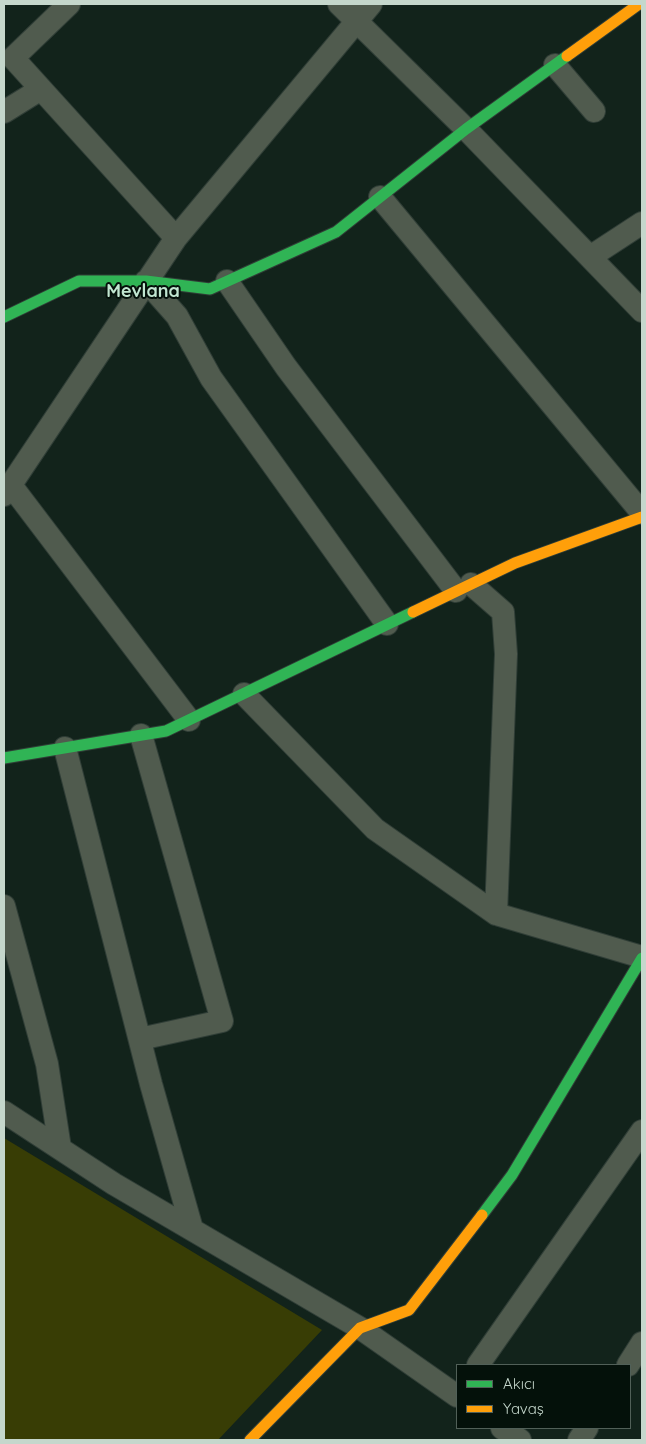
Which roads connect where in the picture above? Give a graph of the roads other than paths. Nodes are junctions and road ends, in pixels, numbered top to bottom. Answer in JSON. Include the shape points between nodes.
{"nodes":[{"id":1,"x":69,"y":4,"type":"edge"},
{"id":2,"x":339,"y":4,"type":"edge"},
{"id":3,"x":371,"y":4,"type":"edge"},
{"id":4,"x":639,"y":4,"type":"edge"},
{"id":5,"x":356,"y":20,"type":"junction"},
{"id":6,"x":8,"y":51,"type":"edge"},
{"id":7,"x":555,"y":65,"type":"junction"},
{"id":8,"x":41,"y":89,"type":"junction"},
{"id":9,"x":594,"y":111,"type":"dead end"},
{"id":10,"x":4,"y":112,"type":"edge"},
{"id":11,"x":466,"y":129,"type":"junction"},
{"id":12,"x":380,"y":197,"type":"junction"},
{"id":13,"x":642,"y":223,"type":"edge"},
{"id":14,"x":176,"y":238,"type":"junction"},
{"id":15,"x":590,"y":257,"type":"junction"},
{"id":16,"x":146,"y":281,"type":"junction"},
{"id":17,"x":227,"y":281,"type":"junction"},
{"id":18,"x":642,"y":311,"type":"edge"},
{"id":19,"x":4,"y":317,"type":"edge"},
{"id":20,"x":7,"y":490,"type":"edge"},
{"id":21,"x":642,"y":515,"type":"edge"},
{"id":22,"x":464,"y":588,"type":"junction"},
{"id":23,"x":387,"y":624,"type":"junction"},
{"id":24,"x":244,"y":694,"type":"junction"},
{"id":25,"x":189,"y":720,"type":"junction"},
{"id":26,"x":141,"y":735,"type":"junction"},
{"id":27,"x":65,"y":748,"type":"junction"},
{"id":28,"x":4,"y":758,"type":"edge"},
{"id":29,"x":4,"y":906,"type":"edge"},
{"id":30,"x":496,"y":914,"type":"junction"},
{"id":31,"x":642,"y":958,"type":"edge"},
{"id":32,"x":140,"y":1039,"type":"junction"},
{"id":33,"x":4,"y":1112,"type":"edge"},
{"id":34,"x":642,"y":1131,"type":"edge"},
{"id":35,"x":60,"y":1148,"type":"junction"},
{"id":36,"x":192,"y":1230,"type":"junction"},
{"id":37,"x":360,"y":1328,"type":"junction"},
{"id":38,"x":642,"y":1343,"type":"edge"},
{"id":39,"x":479,"y":1364,"type":"edge"},
{"id":40,"x":629,"y":1364,"type":"edge"},
{"id":41,"x":456,"y":1395,"type":"edge"},
{"id":42,"x":504,"y":1429,"type":"edge"},
{"id":43,"x":586,"y":1429,"type":"edge"},
{"id":44,"x":250,"y":1440,"type":"edge"},
{"id":45,"x":520,"y":1440,"type":"edge"},
{"id":46,"x":579,"y":1440,"type":"edge"}],
"edges":[{"from":1,"to":6,"type":"street"},
{"from":2,"to":5,"type":"street"},
{"from":3,"to":5,"type":"street"},
{"from":4,"to":7,"type":"street"},
{"from":5,"to":11,"type":"street"},
{"from":5,"to":14,"type":"street"},
{"from":6,"to":8,"type":"street"},
{"from":7,"to":9,"type":"street"},
{"from":7,"to":11,"type":"street"},
{"from":8,"to":10,"type":"street"},
{"from":8,"to":14,"type":"street"},
{"from":11,"to":12,"type":"street"},
{"from":11,"to":15,"type":"street"},
{"from":12,"to":17,"type":"street","via":[[336,232]]},
{"from":12,"to":21,"type":"street"},
{"from":13,"to":15,"type":"street"},
{"from":14,"to":16,"type":"street"},
{"from":15,"to":18,"type":"street"},
{"from":16,"to":17,"type":"street","via":[[210,289]]},
{"from":16,"to":19,"type":"street","via":[[80,281]]},
{"from":16,"to":20,"type":"street"},
{"from":16,"to":23,"type":"street","via":[[177,316],[211,378]]},
{"from":17,"to":22,"type":"street","via":[[286,367]]},
{"from":20,"to":25,"type":"street"},
{"from":21,"to":22,"type":"street","via":[[515,563]]},
{"from":22,"to":23,"type":"street"},
{"from":22,"to":30,"type":"street","via":[[503,612],[506,654]]},
{"from":23,"to":24,"type":"street"},
{"from":24,"to":25,"type":"street"},
{"from":24,"to":30,"type":"street","via":[[375,829]]},
{"from":25,"to":26,"type":"street","via":[[166,731]]},
{"from":26,"to":27,"type":"street"},
{"from":26,"to":32,"type":"street","via":[[222,1022]]},
{"from":27,"to":28,"type":"street"},
{"from":27,"to":32,"type":"street"},
{"from":29,"to":35,"type":"street","via":[[47,1064]]},
{"from":30,"to":31,"type":"street"},
{"from":31,"to":37,"type":"street","via":[[512,1175],[409,1310]]},
{"from":32,"to":36,"type":"street"},
{"from":33,"to":35,"type":"street"},
{"from":34,"to":39,"type":"street"},
{"from":35,"to":36,"type":"street"},
{"from":36,"to":37,"type":"street"},
{"from":37,"to":41,"type":"street"},
{"from":37,"to":44,"type":"street"},
{"from":38,"to":40,"type":"street"},
{"from":42,"to":45,"type":"street"},
{"from":43,"to":46,"type":"street"}]}
